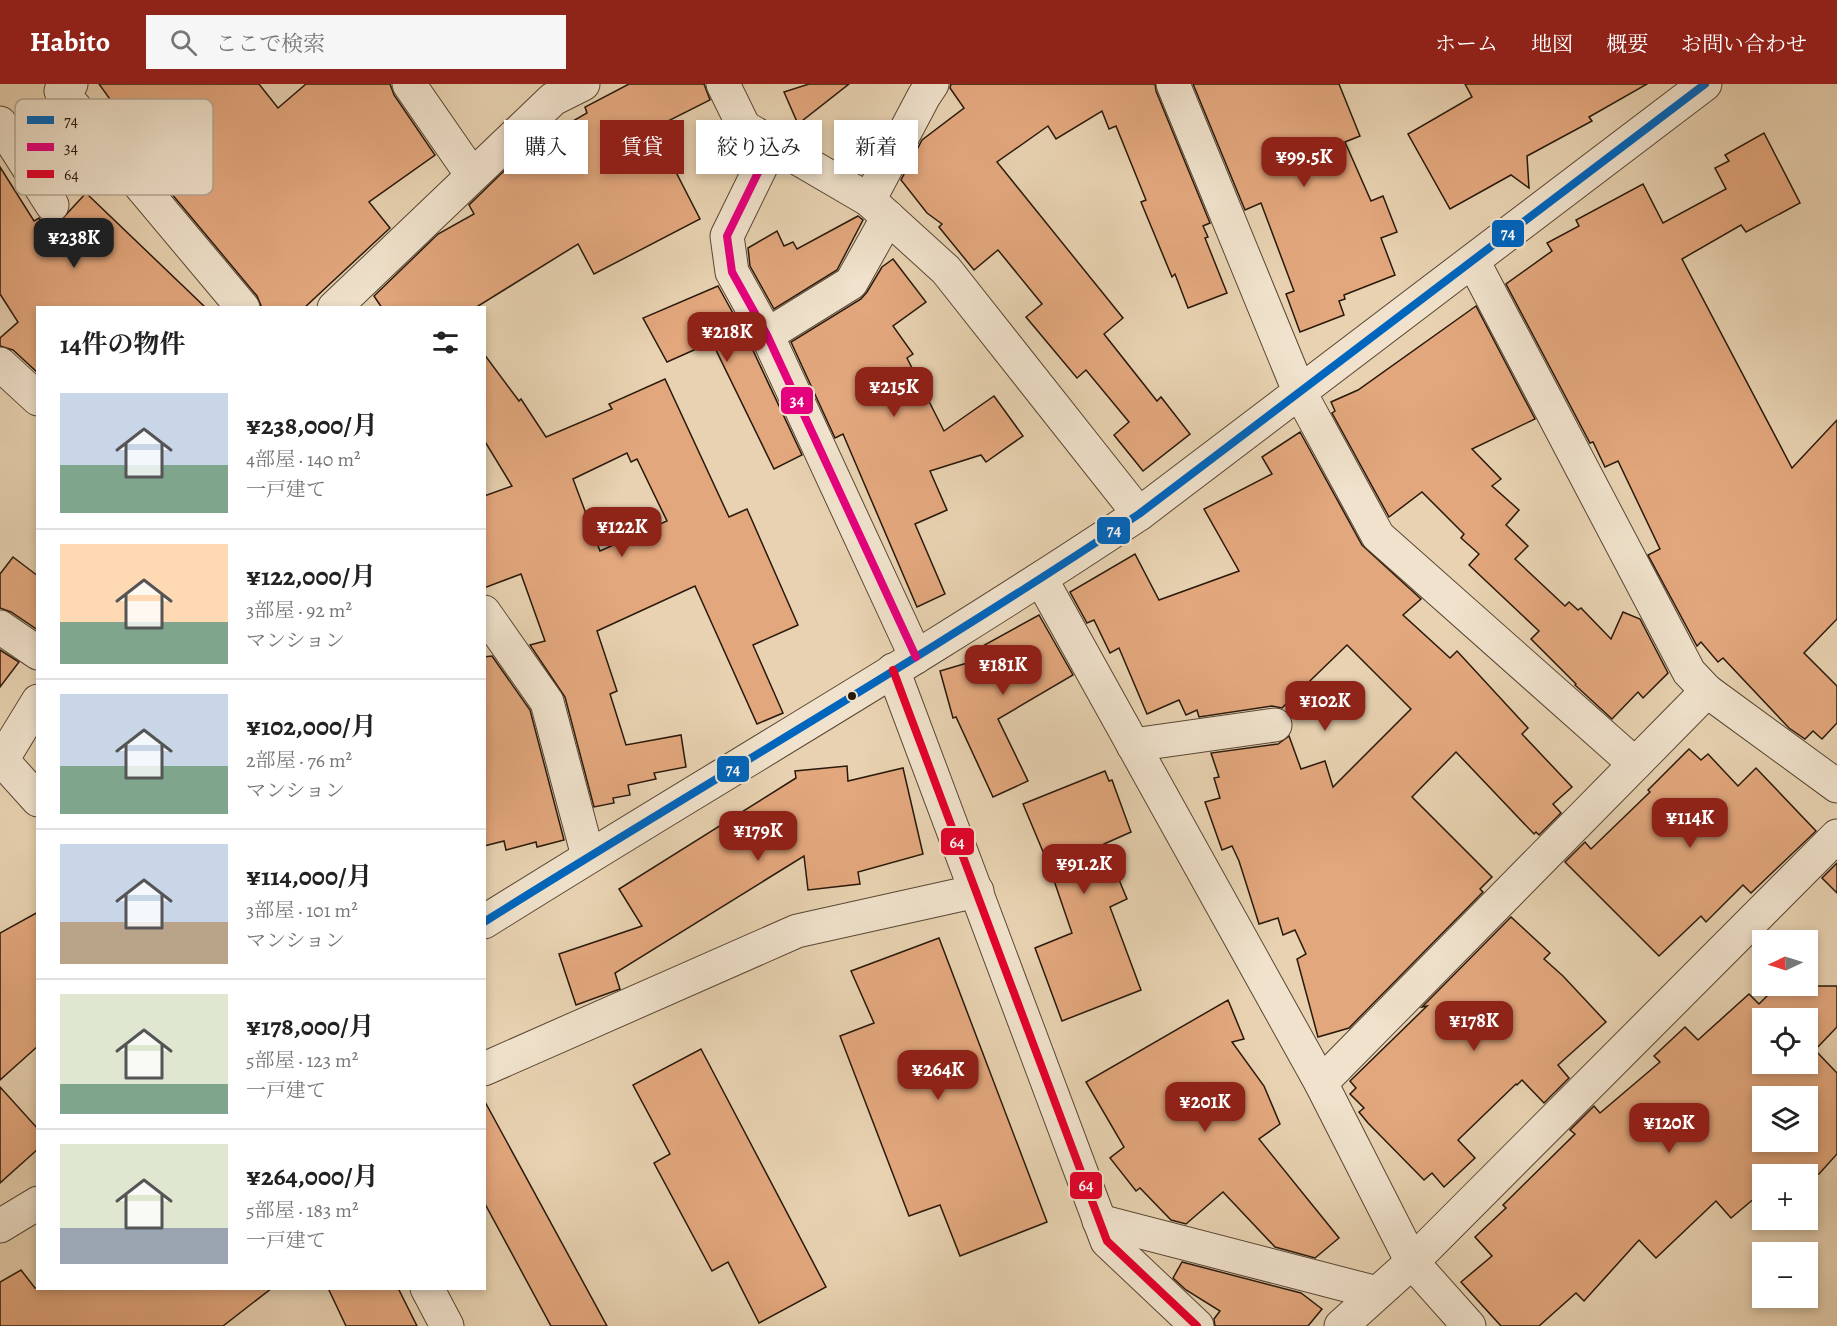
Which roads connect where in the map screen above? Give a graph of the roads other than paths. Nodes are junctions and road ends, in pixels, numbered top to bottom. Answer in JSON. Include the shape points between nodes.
{"nodes":[{"id":1,"x":71,"y":84,"type":"edge"},
{"id":2,"x":409,"y":84,"type":"edge"},
{"id":3,"x":583,"y":84,"type":"edge"},
{"id":4,"x":723,"y":84,"type":"edge"},
{"id":5,"x":1173,"y":84,"type":"edge"},
{"id":6,"x":1705,"y":84,"type":"edge"},
{"id":7,"x":925,"y":88,"type":"edge"},
{"id":8,"x":68,"y":99,"type":"edge"},
{"id":9,"x":741,"y":120,"type":"edge"},
{"id":10,"x":0,"y":123,"type":"edge"},
{"id":11,"x":15,"y":147,"type":"edge"},
{"id":12,"x":758,"y":174,"type":"edge"},
{"id":13,"x":822,"y":174,"type":"edge"},
{"id":14,"x":472,"y":175,"type":"junction"},
{"id":15,"x":46,"y":195,"type":"edge"},
{"id":16,"x":148,"y":195,"type":"edge"},
{"id":17,"x":52,"y":205,"type":"dead end"},
{"id":18,"x":879,"y":208,"type":"junction"},
{"id":19,"x":1473,"y":261,"type":"junction"},
{"id":20,"x":241,"y":306,"type":"edge"},
{"id":21,"x":336,"y":306,"type":"edge"},
{"id":22,"x":767,"y":335,"type":"junction"},
{"id":23,"x":0,"y":364,"type":"edge"},
{"id":24,"x":1299,"y":391,"type":"junction"},
{"id":25,"x":36,"y":397,"type":"edge"},
{"id":26,"x":1139,"y":514,"type":"junction"},
{"id":27,"x":1041,"y":579,"type":"junction"},
{"id":28,"x":486,"y":615,"type":"edge"},
{"id":29,"x":0,"y":627,"type":"edge"},
{"id":30,"x":36,"y":652,"type":"edge"},
{"id":31,"x":905,"y":664,"type":"junction"},
{"id":32,"x":1707,"y":691,"type":"junction"},
{"id":33,"x":36,"y":704,"type":"edge"},
{"id":34,"x":1275,"y":725,"type":"dead end"},
{"id":35,"x":1133,"y":745,"type":"junction"},
{"id":36,"x":1635,"y":764,"type":"junction"},
{"id":37,"x":1837,"y":786,"type":"edge"},
{"id":38,"x":36,"y":798,"type":"edge"},
{"id":39,"x":1837,"y":836,"type":"edge"},
{"id":40,"x":588,"y":856,"type":"junction"},
{"id":41,"x":977,"y":891,"type":"junction"},
{"id":42,"x":486,"y":921,"type":"edge"},
{"id":43,"x":486,"y":1068,"type":"edge"},
{"id":44,"x":1321,"y":1083,"type":"junction"},
{"id":45,"x":36,"y":1204,"type":"edge"},
{"id":46,"x":1099,"y":1221,"type":"junction"},
{"id":47,"x":0,"y":1226,"type":"edge"},
{"id":48,"x":1412,"y":1262,"type":"junction"},
{"id":49,"x":428,"y":1290,"type":"edge"},
{"id":50,"x":1377,"y":1293,"type":"junction"},
{"id":51,"x":447,"y":1326,"type":"edge"},
{"id":52,"x":1197,"y":1326,"type":"edge"},
{"id":53,"x":1341,"y":1326,"type":"edge"},
{"id":54,"x":1469,"y":1326,"type":"edge"}],
"edges":[{"from":1,"to":8,"type":"street","via":[[61,91]]},
{"from":2,"to":14,"type":"street"},
{"from":3,"to":14,"type":"street","via":[[553,99]]},
{"from":4,"to":9,"type":"street"},
{"from":5,"to":24,"type":"street"},
{"from":6,"to":19,"type":"street"},
{"from":7,"to":18,"type":"street"},
{"from":10,"to":11,"type":"street"},
{"from":12,"to":22,"type":"street","via":[[728,236],[732,272]]},
{"from":13,"to":18,"type":"street"},
{"from":14,"to":21,"type":"street"},
{"from":15,"to":17,"type":"street"},
{"from":16,"to":20,"type":"street"},
{"from":18,"to":22,"type":"street","via":[[851,283]]},
{"from":18,"to":26,"type":"street","via":[[946,270]]},
{"from":19,"to":24,"type":"street"},
{"from":19,"to":32,"type":"street","via":[[1689,672]]},
{"from":22,"to":31,"type":"street"},
{"from":23,"to":25,"type":"street"},
{"from":24,"to":26,"type":"street"},
{"from":24,"to":36,"type":"street","via":[[1378,536]]},
{"from":26,"to":27,"type":"street"},
{"from":27,"to":31,"type":"street"},
{"from":27,"to":35,"type":"street"},
{"from":28,"to":40,"type":"street","via":[[547,702]]},
{"from":29,"to":30,"type":"street"},
{"from":31,"to":40,"type":"street"},
{"from":31,"to":41,"type":"street"},
{"from":32,"to":36,"type":"street"},
{"from":32,"to":37,"type":"street"},
{"from":33,"to":38,"type":"street","via":[[2,760]]},
{"from":34,"to":35,"type":"street"},
{"from":35,"to":44,"type":"street"},
{"from":36,"to":44,"type":"street"},
{"from":39,"to":48,"type":"street"},
{"from":40,"to":42,"type":"street"},
{"from":41,"to":43,"type":"street","via":[[797,931]]},
{"from":41,"to":46,"type":"street"},
{"from":44,"to":48,"type":"street"},
{"from":45,"to":47,"type":"street"},
{"from":46,"to":50,"type":"street"},
{"from":46,"to":52,"type":"street","via":[[1107,1241]]},
{"from":48,"to":50,"type":"street"},
{"from":48,"to":54,"type":"street"},
{"from":49,"to":51,"type":"street"},
{"from":50,"to":53,"type":"street"}]}
